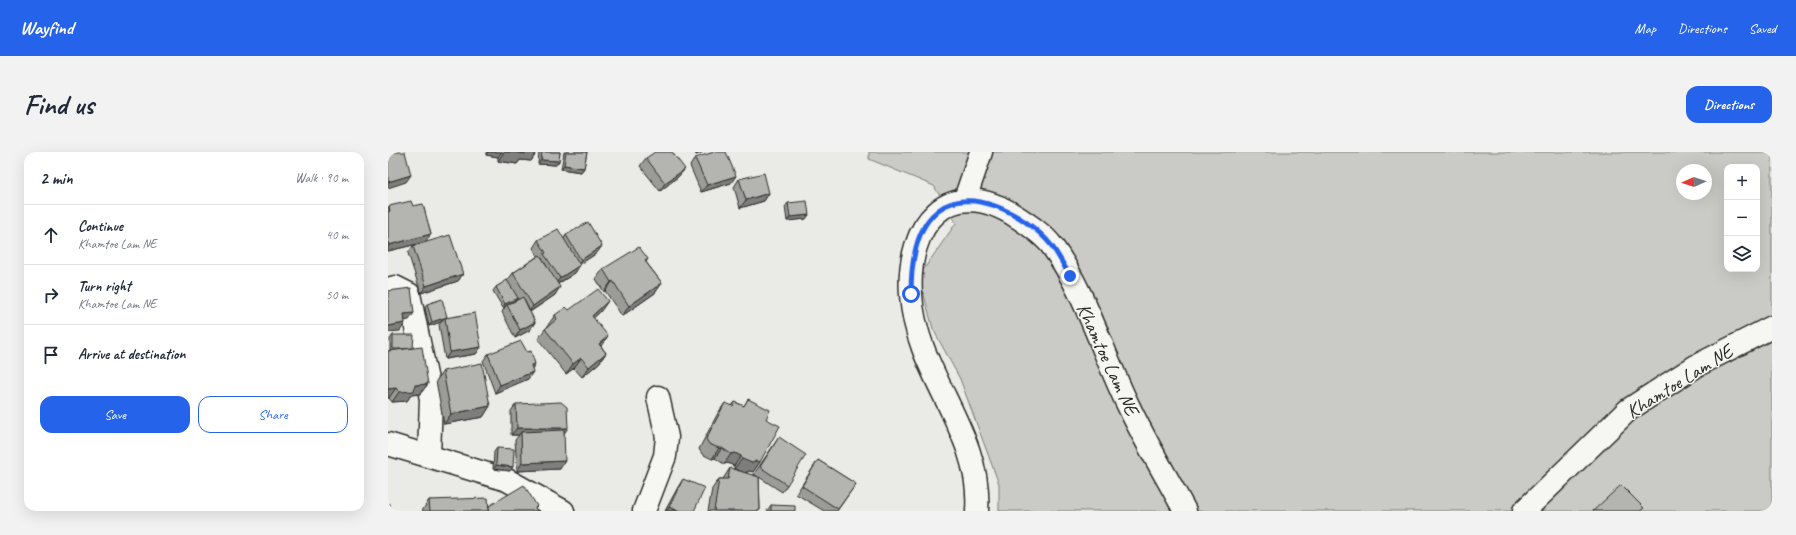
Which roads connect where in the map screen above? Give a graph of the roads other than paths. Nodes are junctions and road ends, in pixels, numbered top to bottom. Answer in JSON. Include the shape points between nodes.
{"nodes":[{"id":1,"x":981,"y":152,"type":"edge"},
{"id":2,"x":965,"y":199,"type":"junction"},
{"id":3,"x":388,"y":289,"type":"edge"},
{"id":4,"x":1772,"y":327,"type":"edge"},
{"id":5,"x":658,"y":397,"type":"dead end"},
{"id":6,"x":388,"y":444,"type":"edge"},
{"id":7,"x":429,"y":455,"type":"junction"},
{"id":8,"x":563,"y":511,"type":"edge"},
{"id":9,"x":644,"y":511,"type":"edge"},
{"id":10,"x":976,"y":511,"type":"edge"},
{"id":11,"x":1185,"y":511,"type":"edge"},
{"id":12,"x":1524,"y":511,"type":"edge"}],
"edges":[{"from":1,"to":2,"type":"main road"},
{"from":2,"to":10,"type":"main road","via":[[932,215],[923,229],[911,268],[911,294],[915,324],[924,354],[958,424],[974,466],[977,488]]},
{"from":2,"to":11,"type":"main road","name":"Khamtoe Lam NE","via":[[1008,210],[1031,226],[1051,245],[1087,311],[1128,405]]},
{"from":3,"to":7,"type":"main road","via":[[395,287],[409,294],[431,399]]},
{"from":4,"to":12,"type":"main road","name":"Khamtoe Lam NE","via":[[1696,366],[1628,410]]},
{"from":5,"to":9,"type":"main road","via":[[667,437],[665,456]]},
{"from":6,"to":7,"type":"main road"},
{"from":7,"to":8,"type":"main road","via":[[507,480]]}]}
